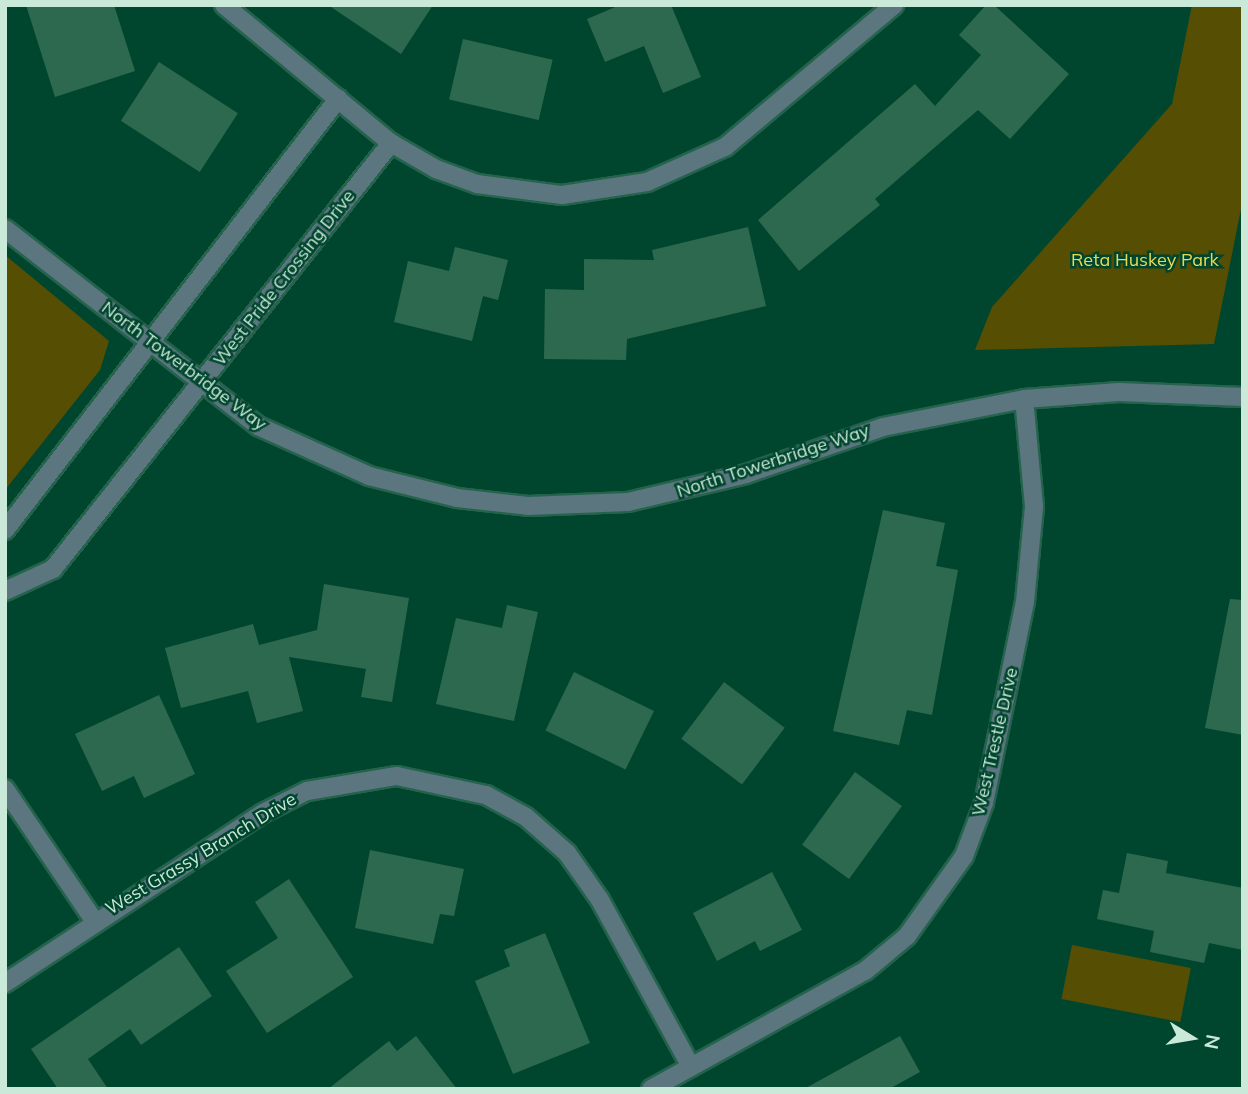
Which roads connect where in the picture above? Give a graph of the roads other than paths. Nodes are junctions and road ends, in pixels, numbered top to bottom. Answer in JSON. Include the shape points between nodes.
{"nodes":[{"id":1,"x":224,"y":5,"type":"edge"},
{"id":2,"x":894,"y":5,"type":"edge"},
{"id":3,"x":338,"y":99,"type":"junction"},
{"id":4,"x":391,"y":143,"type":"junction"},
{"id":5,"x":5,"y":229,"type":"edge"},
{"id":6,"x":150,"y":343,"type":"junction"},
{"id":7,"x":201,"y":383,"type":"junction"},
{"id":8,"x":1243,"y":397,"type":"edge"},
{"id":9,"x":1024,"y":399,"type":"junction"},
{"id":10,"x":5,"y":530,"type":"edge"},
{"id":11,"x":5,"y":591,"type":"edge"},
{"id":12,"x":5,"y":789,"type":"edge"},
{"id":13,"x":93,"y":919,"type":"junction"},
{"id":14,"x":5,"y":982,"type":"edge"},
{"id":15,"x":691,"y":1067,"type":"junction"},
{"id":16,"x":651,"y":1089,"type":"edge"}],
"edges":[{"from":1,"to":3,"type":"street"},
{"from":2,"to":4,"type":"street","via":[[725,147],[647,182],[594,192],[519,192],[436,169]]},
{"from":3,"to":4,"type":"street"},
{"from":3,"to":6,"type":"street"},
{"from":4,"to":7,"type":"street","name":"West Pride Crossing Drive"},
{"from":5,"to":6,"type":"street","name":"North Towerbridge Way"},
{"from":6,"to":7,"type":"street","name":"North Towerbridge Way"},
{"from":6,"to":10,"type":"street"},
{"from":7,"to":9,"type":"street","name":"North Towerbridge Way","via":[[258,426],[331,462],[418,490],[528,506],[628,502],[687,491],[883,427]]},
{"from":7,"to":11,"type":"street","name":"West Pride Crossing Drive","via":[[53,569]]},
{"from":8,"to":9,"type":"street","name":"North Towerbridge Way","via":[[1119,392]]},
{"from":9,"to":15,"type":"street","name":"West Trestle Drive","via":[[1034,506],[1026,602],[984,803],[964,856],[907,936],[864,971]]},
{"from":12,"to":13,"type":"street"},
{"from":13,"to":14,"type":"street","name":"West Grassy Branch Drive"},
{"from":13,"to":15,"type":"street","name":"West Grassy Branch Drive","via":[[307,791],[355,778],[447,782],[526,817],[566,853],[600,900]]},
{"from":15,"to":16,"type":"street","name":"West Trestle Drive"}]}
